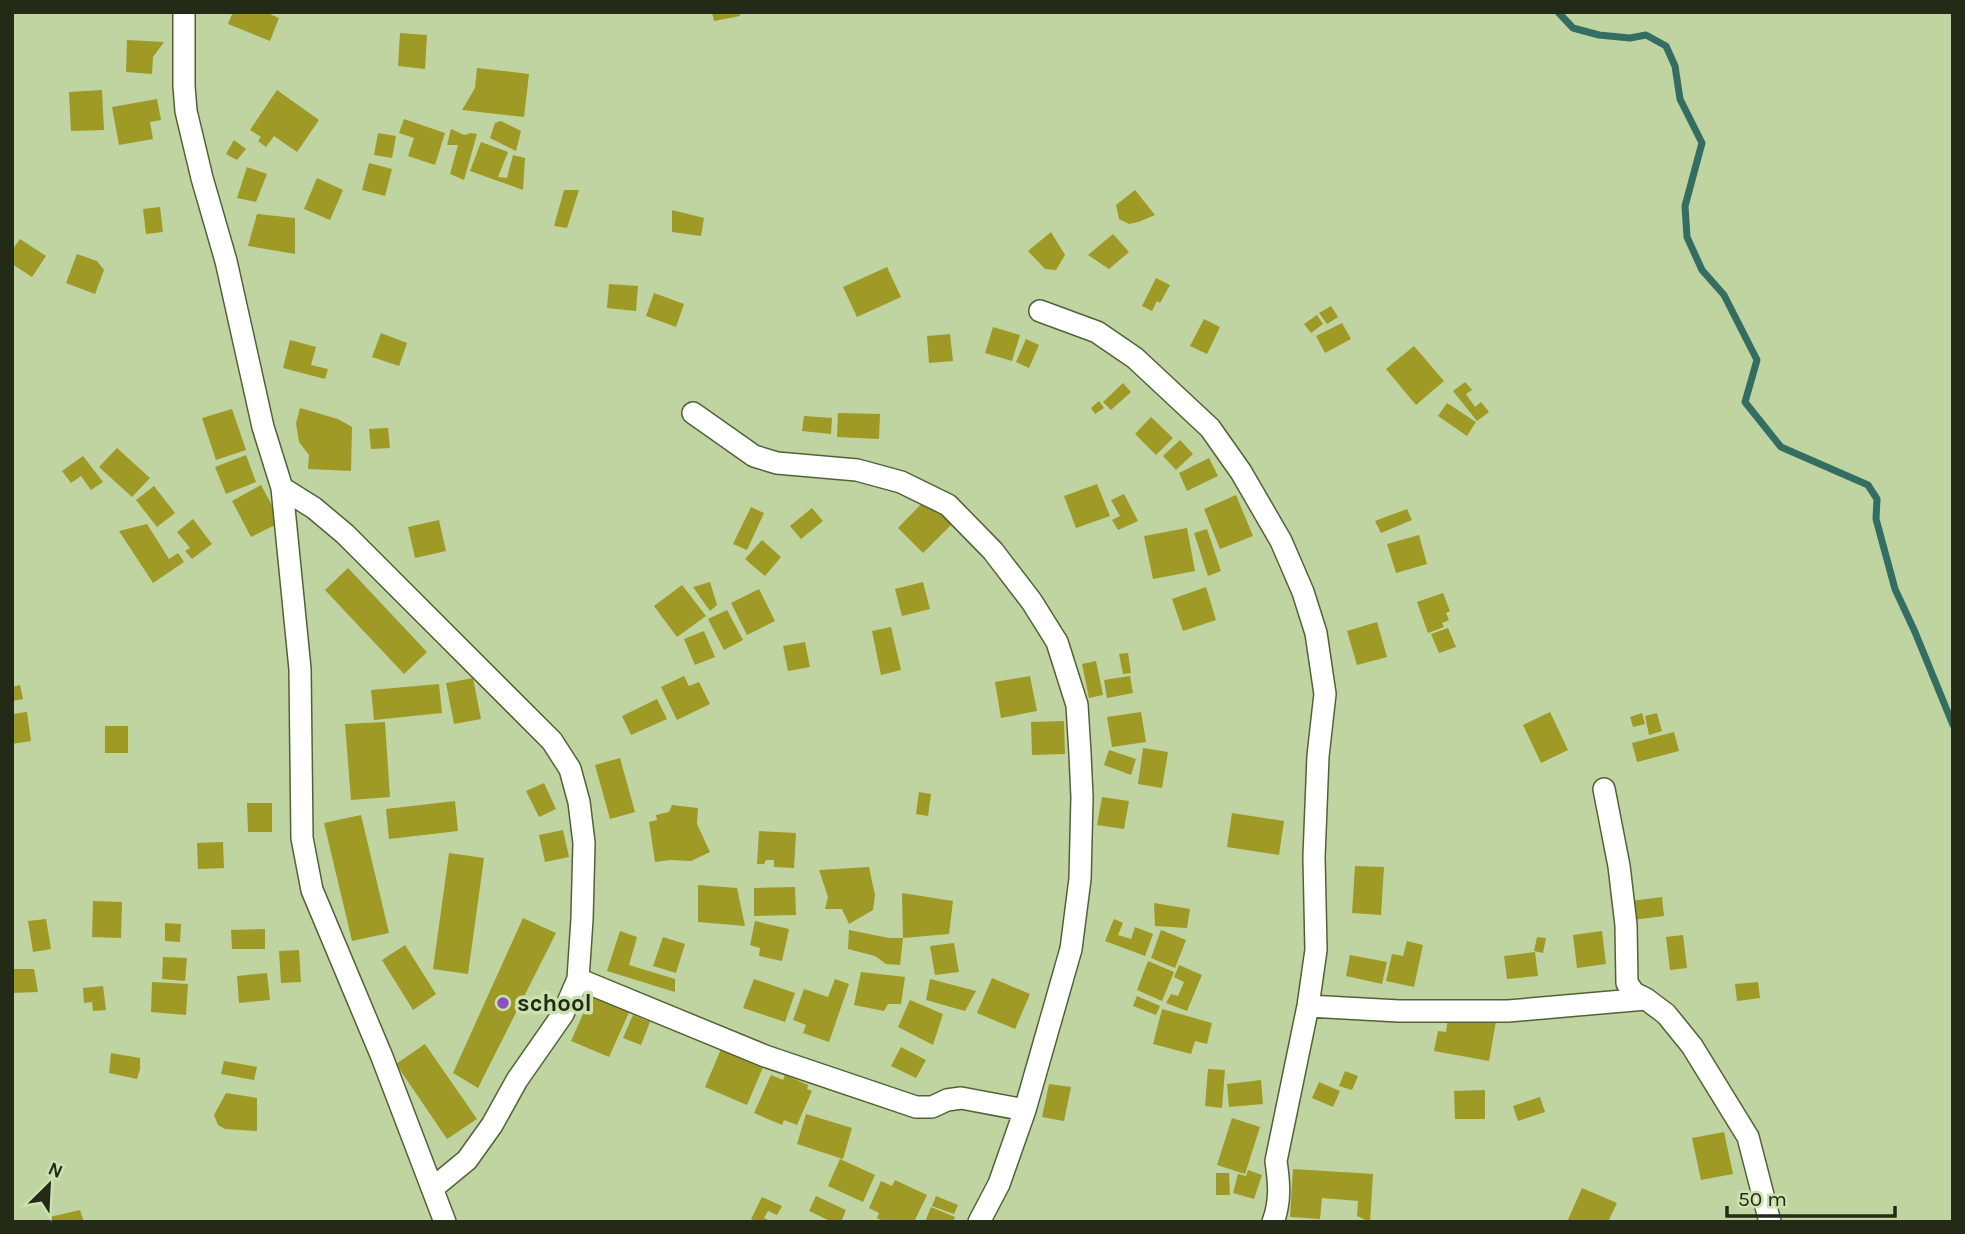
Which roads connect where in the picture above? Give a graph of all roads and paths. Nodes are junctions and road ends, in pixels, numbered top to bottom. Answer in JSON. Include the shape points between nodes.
{"nodes":[{"id":1,"x":184,"y":12,"type":"edge"},
{"id":2,"x":1040,"y":310,"type":"dead end"},
{"id":3,"x":693,"y":413,"type":"dead end"},
{"id":4,"x":282,"y":488,"type":"junction"},
{"id":5,"x":1604,"y":789,"type":"dead end"},
{"id":6,"x":578,"y":979,"type":"junction"},
{"id":7,"x":1646,"y":999,"type":"junction"},
{"id":8,"x":1308,"y":1006,"type":"junction"},
{"id":9,"x":1025,"y":1110,"type":"junction"},
{"id":10,"x":433,"y":1188,"type":"junction"},
{"id":11,"x":445,"y":1222,"type":"edge"},
{"id":12,"x":979,"y":1222,"type":"edge"},
{"id":13,"x":1273,"y":1222,"type":"edge"},
{"id":14,"x":1770,"y":1222,"type":"edge"}],
"edges":[{"from":1,"to":4,"type":"street","via":[[186,111]]},
{"from":2,"to":8,"type":"street","via":[[1097,332],[1135,358],[1210,428],[1281,541],[1303,592],[1316,633],[1325,694],[1314,857],[1316,950]]},
{"from":3,"to":9,"type":"street","via":[[754,456],[777,463],[857,470],[901,482],[948,505],[993,551],[1057,642],[1077,705],[1080,879],[1071,949]]},
{"from":4,"to":6,"type":"street","via":[[345,534],[552,741],[570,769],[584,843]]},
{"from":4,"to":10,"type":"street","via":[[300,669],[302,838],[312,890]]},
{"from":5,"to":7,"type":"street","via":[[1622,890],[1627,983]]},
{"from":6,"to":9,"type":"street","via":[[765,1056],[904,1104],[932,1107],[961,1098]]},
{"from":6,"to":10,"type":"street","via":[[563,1014],[492,1125],[467,1160]]},
{"from":7,"to":8,"type":"street","via":[[1508,1011]]},
{"from":7,"to":14,"type":"street","via":[[1666,1014],[1692,1046],[1748,1137]]},
{"from":8,"to":13,"type":"street","via":[[1276,1161],[1280,1186]]},
{"from":9,"to":12,"type":"street","via":[[999,1184]]},
{"from":10,"to":11,"type":"street"}]}
